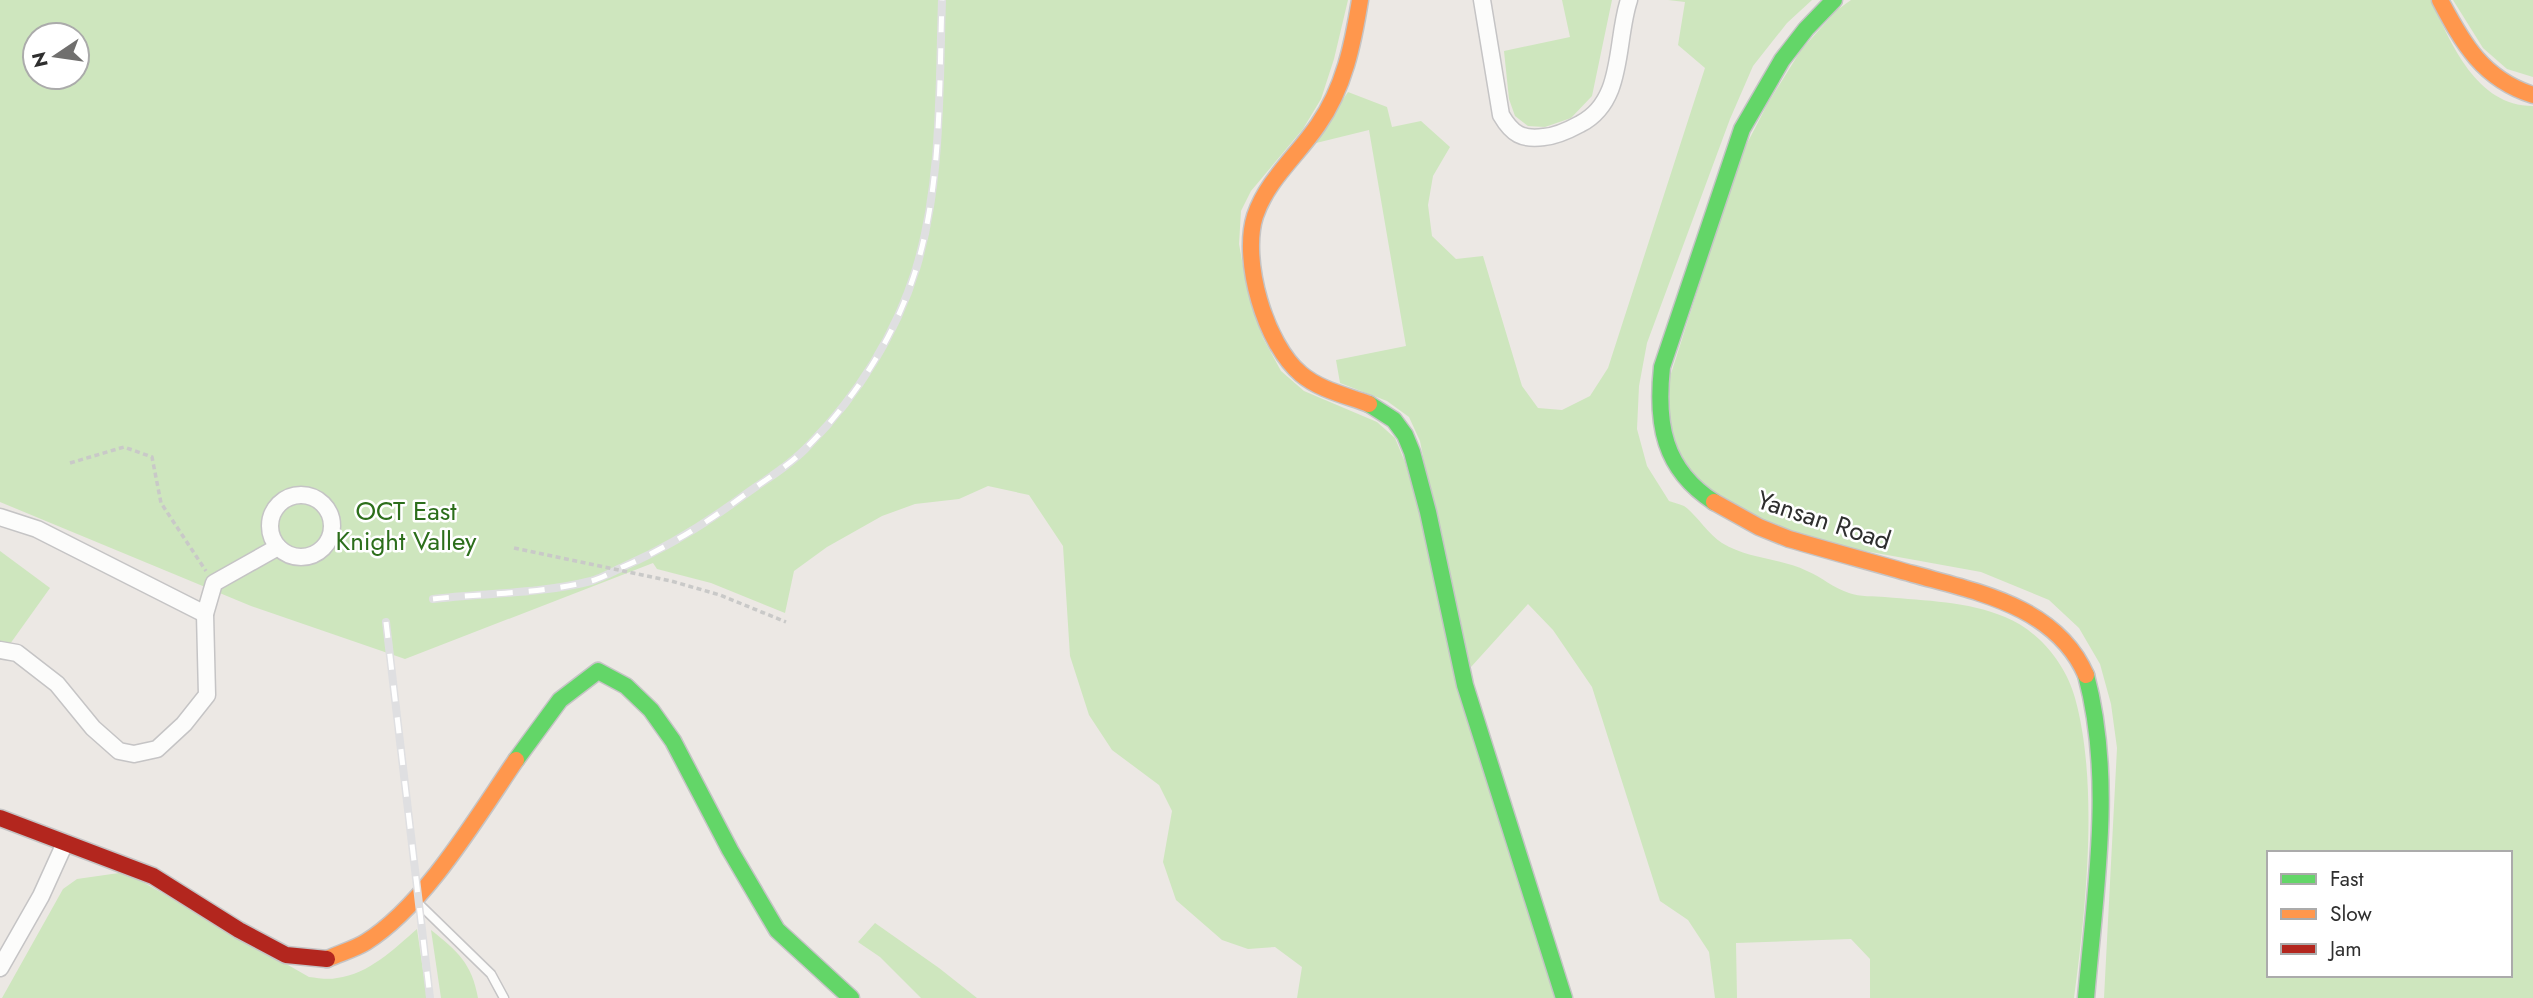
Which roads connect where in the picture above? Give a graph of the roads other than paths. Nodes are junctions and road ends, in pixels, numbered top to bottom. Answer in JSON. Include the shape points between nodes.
{"nodes":[{"id":1,"x":1360,"y":0,"type":"edge"},
{"id":2,"x":1482,"y":0,"type":"edge"},
{"id":3,"x":1629,"y":0,"type":"edge"},
{"id":4,"x":1834,"y":0,"type":"edge"},
{"id":5,"x":2440,"y":0,"type":"edge"},
{"id":6,"x":2533,"y":95,"type":"edge"},
{"id":7,"x":0,"y":517,"type":"edge"},
{"id":8,"x":278,"y":547,"type":"dead end"},
{"id":9,"x":205,"y":614,"type":"junction"},
{"id":10,"x":0,"y":650,"type":"edge"},
{"id":11,"x":0,"y":818,"type":"edge"},
{"id":12,"x":65,"y":843,"type":"junction"},
{"id":13,"x":415,"y":900,"type":"junction"},
{"id":14,"x":0,"y":968,"type":"edge"},
{"id":15,"x":835,"y":983,"type":"junction"},
{"id":16,"x":504,"y":998,"type":"edge"},
{"id":17,"x":826,"y":998,"type":"edge"},
{"id":18,"x":851,"y":998,"type":"edge"},
{"id":19,"x":1564,"y":998,"type":"edge"},
{"id":20,"x":2086,"y":998,"type":"edge"}],
"edges":[{"from":1,"to":19,"type":"street","via":[[1343,73],[1327,111],[1263,195],[1254,214],[1255,273],[1263,306],[1290,362],[1305,378],[1325,389],[1378,407],[1404,433],[1434,533],[1465,685]]},
{"from":2,"to":3,"type":"street","via":[[1501,115],[1509,129],[1535,137],[1566,131],[1590,119],[1605,103],[1615,80]]},
{"from":4,"to":20,"type":"street","name":"Yansan Road","via":[[1792,43],[1742,128],[1662,367],[1658,391],[1661,426],[1681,473],[1721,509],[1789,540],[2012,604],[2069,645],[2086,674],[2100,740],[2098,849]]},
{"from":5,"to":6,"type":"street","via":[[2481,65],[2514,91]]},
{"from":7,"to":9,"type":"street","via":[[37,529]]},
{"from":8,"to":9,"type":"street","via":[[214,583]]},
{"from":9,"to":10,"type":"street","via":[[206,695],[184,724],[156,749],[134,754],[119,751],[93,729],[57,684],[17,653]]},
{"from":11,"to":12,"type":"street"},
{"from":12,"to":13,"type":"street","via":[[160,880],[270,948],[306,960],[347,955],[365,945]]},
{"from":12,"to":14,"type":"street","via":[[41,897]]},
{"from":13,"to":15,"type":"street","via":[[561,698],[598,671],[626,686],[652,710],[777,930]]},
{"from":13,"to":16,"type":"lane","via":[[491,974]]},
{"from":15,"to":17,"type":"street"},
{"from":15,"to":18,"type":"street"}]}
